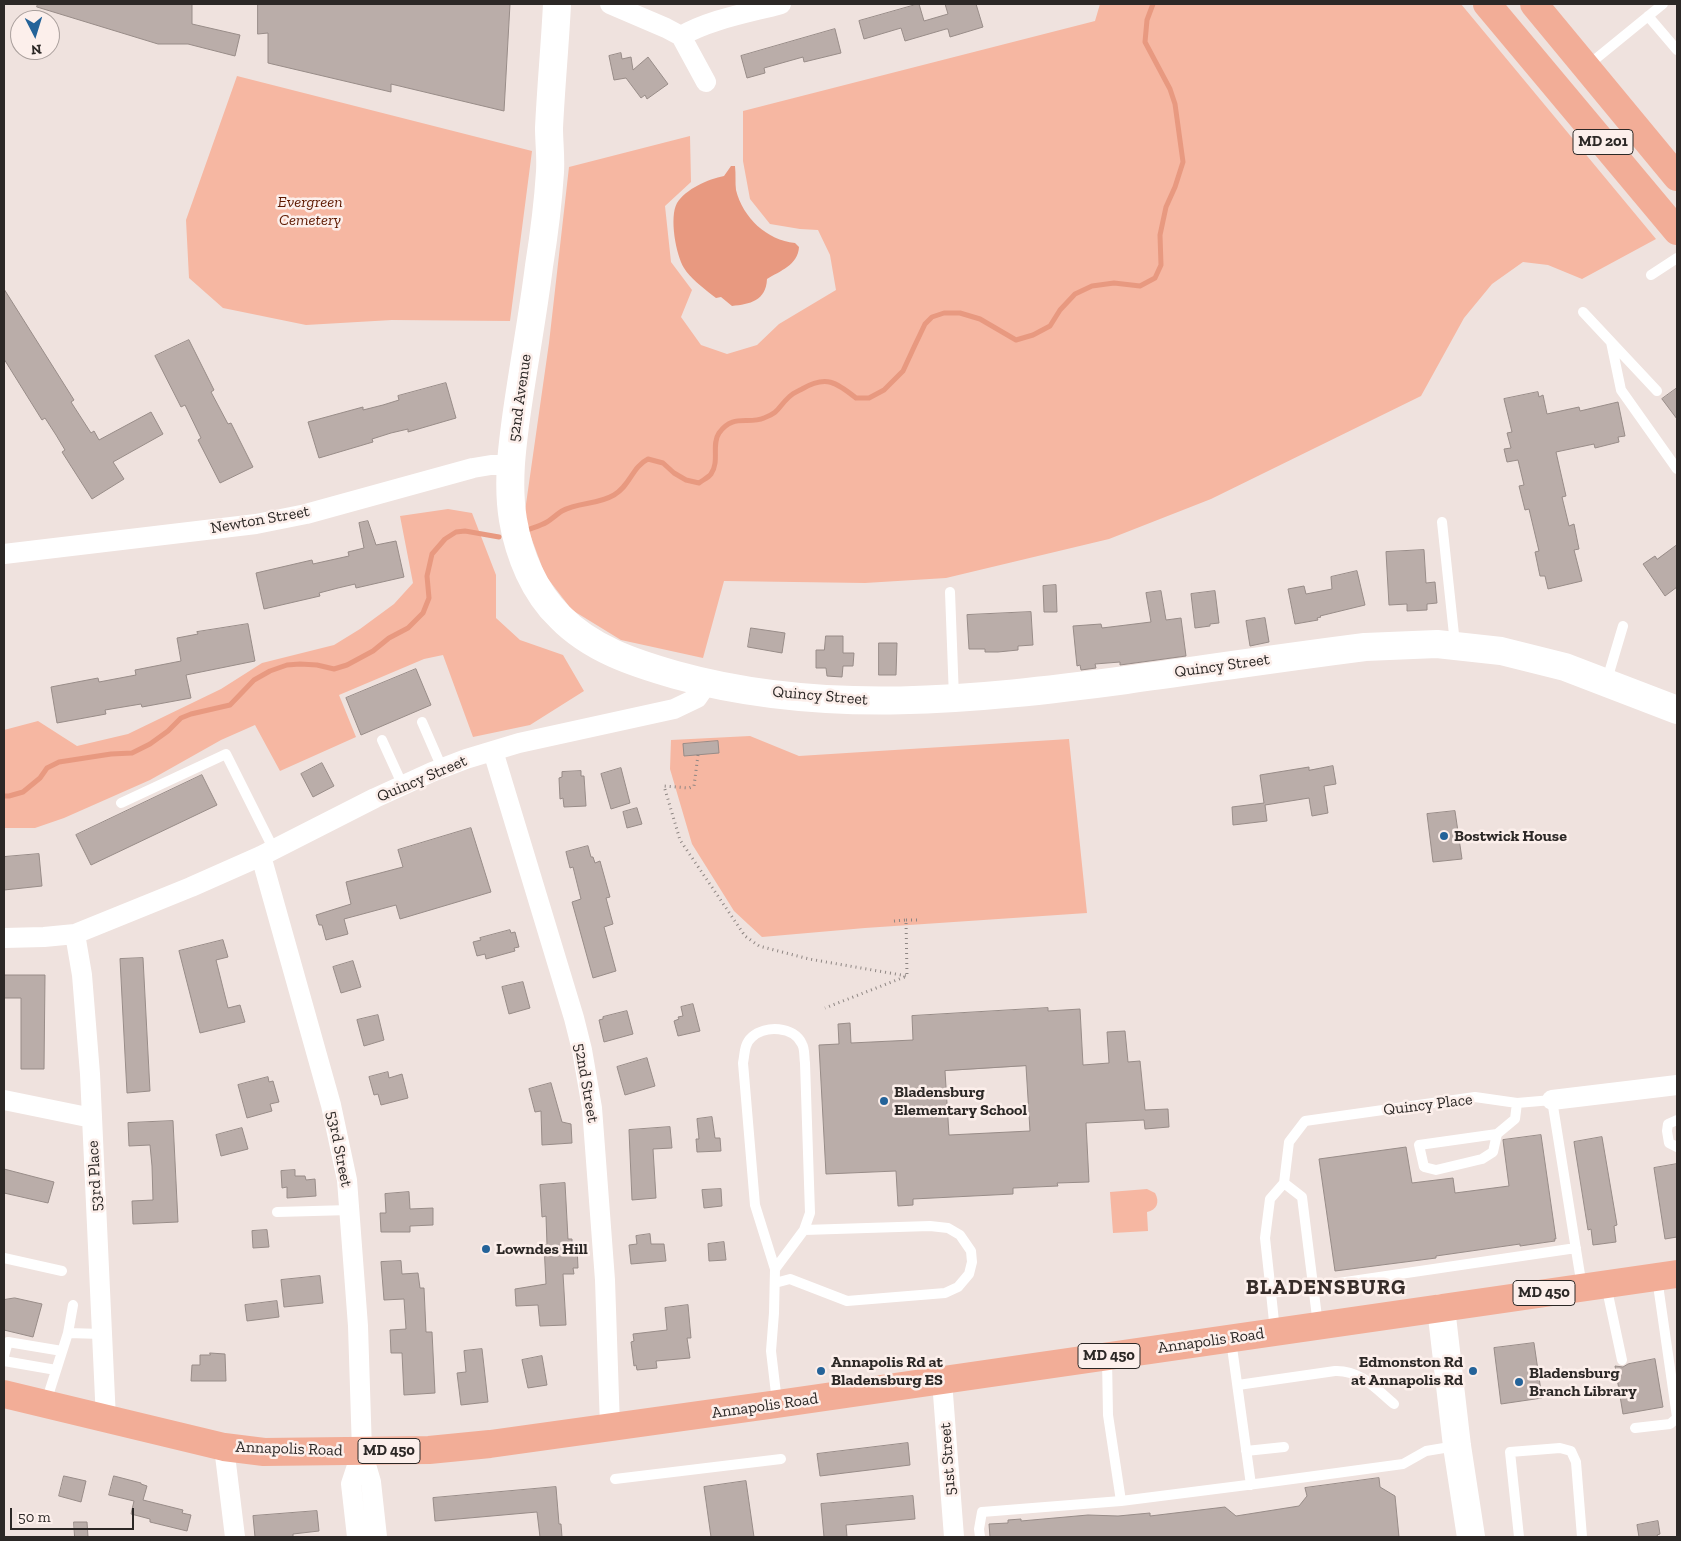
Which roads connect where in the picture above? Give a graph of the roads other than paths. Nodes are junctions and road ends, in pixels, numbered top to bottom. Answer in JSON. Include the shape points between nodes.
{"nodes":[{"id":1,"x":557,"y":4,"type":"edge"},
{"id":2,"x":610,"y":4,"type":"edge"},
{"id":3,"x":781,"y":4,"type":"edge"},
{"id":4,"x":1488,"y":4,"type":"edge"},
{"id":5,"x":1534,"y":4,"type":"edge"},
{"id":6,"x":1663,"y":4,"type":"edge"},
{"id":7,"x":1648,"y":16,"type":"junction"},
{"id":8,"x":681,"y":36,"type":"junction"},
{"id":9,"x":1676,"y":46,"type":"edge"},
{"id":10,"x":1528,"y":53,"type":"junction"},
{"id":11,"x":1586,"y":67,"type":"junction"},
{"id":12,"x":706,"y":82,"type":"dead end"},
{"id":13,"x":1677,"y":177,"type":"edge"},
{"id":14,"x":1677,"y":231,"type":"edge"},
{"id":15,"x":1677,"y":258,"type":"edge"},
{"id":16,"x":1651,"y":275,"type":"dead end"},
{"id":17,"x":1583,"y":312,"type":"dead end"},
{"id":18,"x":1611,"y":342,"type":"junction"},
{"id":19,"x":1657,"y":391,"type":"dead end"},
{"id":20,"x":511,"y":465,"type":"junction"},
{"id":21,"x":1677,"y":469,"type":"edge"},
{"id":22,"x":1442,"y":522,"type":"dead end"},
{"id":23,"x":4,"y":554,"type":"edge"},
{"id":24,"x":950,"y":592,"type":"dead end"},
{"id":25,"x":1623,"y":626,"type":"dead end"},
{"id":26,"x":1455,"y":645,"type":"junction"},
{"id":27,"x":708,"y":682,"type":"junction"},
{"id":28,"x":1606,"y":682,"type":"junction"},
{"id":29,"x":954,"y":699,"type":"junction"},
{"id":30,"x":1677,"y":710,"type":"edge"},
{"id":31,"x":422,"y":722,"type":"dead end"},
{"id":32,"x":382,"y":740,"type":"dead end"},
{"id":33,"x":493,"y":751,"type":"junction"},
{"id":34,"x":442,"y":768,"type":"junction"},
{"id":35,"x":403,"y":786,"type":"junction"},
{"id":36,"x":121,"y":803,"type":"dead end"},
{"id":37,"x":268,"y":853,"type":"junction"},
{"id":38,"x":75,"y":934,"type":"junction"},
{"id":39,"x":4,"y":938,"type":"edge"},
{"id":40,"x":1677,"y":1085,"type":"edge"},
{"id":41,"x":4,"y":1100,"type":"edge"},
{"id":42,"x":1552,"y":1100,"type":"junction"},
{"id":43,"x":1517,"y":1103,"type":"junction"},
{"id":44,"x":92,"y":1118,"type":"junction"},
{"id":45,"x":1677,"y":1120,"type":"edge"},
{"id":46,"x":1497,"y":1134,"type":"junction"},
{"id":47,"x":1677,"y":1147,"type":"edge"},
{"id":48,"x":1284,"y":1184,"type":"junction"},
{"id":49,"x":350,"y":1210,"type":"junction"},
{"id":50,"x":277,"y":1212,"type":"dead end"},
{"id":51,"x":804,"y":1230,"type":"junction"},
{"id":52,"x":1576,"y":1248,"type":"junction"},
{"id":53,"x":4,"y":1258,"type":"edge"},
{"id":54,"x":775,"y":1270,"type":"junction"},
{"id":55,"x":62,"y":1271,"type":"dead end"},
{"id":56,"x":1667,"y":1275,"type":"edge"},
{"id":57,"x":775,"y":1283,"type":"junction"},
{"id":58,"x":1594,"y":1286,"type":"junction"},
{"id":59,"x":1313,"y":1288,"type":"junction"},
{"id":60,"x":1271,"y":1292,"type":"junction"},
{"id":61,"x":73,"y":1305,"type":"dead end"},
{"id":62,"x":1441,"y":1308,"type":"junction"},
{"id":63,"x":1318,"y":1326,"type":"junction"},
{"id":64,"x":1276,"y":1332,"type":"junction"},
{"id":65,"x":68,"y":1333,"type":"junction"},
{"id":66,"x":102,"y":1334,"type":"junction"},
{"id":67,"x":1231,"y":1338,"type":"junction"},
{"id":68,"x":62,"y":1351,"type":"junction"},
{"id":69,"x":4,"y":1356,"type":"edge"},
{"id":70,"x":1107,"y":1356,"type":"junction"},
{"id":71,"x":1622,"y":1360,"type":"dead end"},
{"id":72,"x":4,"y":1361,"type":"edge"},
{"id":73,"x":56,"y":1370,"type":"junction"},
{"id":74,"x":944,"y":1380,"type":"junction"},
{"id":75,"x":1238,"y":1385,"type":"junction"},
{"id":76,"x":4,"y":1394,"type":"edge"},
{"id":77,"x":777,"y":1404,"type":"junction"},
{"id":78,"x":1394,"y":1404,"type":"dead end"},
{"id":79,"x":45,"y":1405,"type":"junction"},
{"id":80,"x":1677,"y":1418,"type":"edge"},
{"id":81,"x":106,"y":1420,"type":"junction"},
{"id":82,"x":610,"y":1427,"type":"junction"},
{"id":83,"x":1635,"y":1428,"type":"dead end"},
{"id":84,"x":1457,"y":1446,"type":"junction"},
{"id":85,"x":224,"y":1447,"type":"junction"},
{"id":86,"x":1284,"y":1447,"type":"dead end"},
{"id":87,"x":362,"y":1451,"type":"junction"},
{"id":88,"x":1246,"y":1452,"type":"junction"},
{"id":89,"x":780,"y":1459,"type":"dead end"},
{"id":90,"x":615,"y":1479,"type":"dead end"},
{"id":91,"x":1251,"y":1485,"type":"junction"},
{"id":92,"x":1121,"y":1501,"type":"junction"},
{"id":93,"x":235,"y":1537,"type":"edge"},
{"id":94,"x":357,"y":1537,"type":"edge"},
{"id":95,"x":377,"y":1537,"type":"edge"},
{"id":96,"x":954,"y":1537,"type":"edge"},
{"id":97,"x":980,"y":1537,"type":"edge"},
{"id":98,"x":1471,"y":1537,"type":"edge"},
{"id":99,"x":1519,"y":1537,"type":"edge"},
{"id":100,"x":1582,"y":1537,"type":"edge"}],
"edges":[{"from":1,"to":20,"type":"street","name":"52nd Avenue","via":[[546,210]]},
{"from":2,"to":8,"type":"street"},
{"from":3,"to":8,"type":"street","via":[[714,22]]},
{"from":4,"to":10,"type":"main road","number":"MD 201"},
{"from":5,"to":11,"type":"main road","number":"MD 201"},
{"from":6,"to":7,"type":"lane"},
{"from":7,"to":9,"type":"lane"},
{"from":7,"to":11,"type":"lane"},
{"from":8,"to":12,"type":"street"},
{"from":10,"to":11,"type":"main road"},
{"from":10,"to":14,"type":"main road","number":"MD 201"},
{"from":11,"to":13,"type":"main road","number":"MD 201"},
{"from":15,"to":16,"type":"lane"},
{"from":17,"to":18,"type":"lane"},
{"from":18,"to":19,"type":"lane"},
{"from":18,"to":21,"type":"lane","via":[[1621,390]]},
{"from":20,"to":23,"type":"street","name":"Newton Street","via":[[473,468],[306,514],[256,524]]},
{"from":20,"to":27,"type":"street","name":"52nd Avenue","via":[[512,509],[517,537],[532,580],[549,606],[573,629],[603,648],[642,664]]},
{"from":22,"to":26,"type":"lane"},
{"from":24,"to":29,"type":"lane"},
{"from":25,"to":28,"type":"lane"},
{"from":26,"to":28,"type":"street","name":"Quincy Street","via":[[1501,651],[1565,666]]},
{"from":26,"to":29,"type":"street","name":"Quincy Street","via":[[1366,647],[1079,686]]},
{"from":27,"to":29,"type":"street","name":"Quincy Street","via":[[782,694],[842,699]]},
{"from":27,"to":33,"type":"street","name":"Quincy Street","via":[[697,698],[674,709]]},
{"from":28,"to":30,"type":"street","name":"Quincy Street"},
{"from":31,"to":34,"type":"lane"},
{"from":32,"to":35,"type":"lane"},
{"from":33,"to":34,"type":"street","name":"Quincy Street"},
{"from":33,"to":82,"type":"street","name":"52nd Street","via":[[574,1018],[589,1083],[605,1280]]},
{"from":34,"to":35,"type":"street","name":"Quincy Street"},
{"from":35,"to":37,"type":"street","name":"Quincy Street"},
{"from":36,"to":37,"type":"lane","via":[[226,754]]},
{"from":37,"to":38,"type":"street","name":"Quincy Street"},
{"from":37,"to":49,"type":"street","name":"53rd Street","via":[[331,1105]]},
{"from":38,"to":39,"type":"street","name":"Quincy Street"},
{"from":38,"to":44,"type":"street","name":"53rd Place","via":[[82,975]]},
{"from":40,"to":42,"type":"street","name":"Quincy Place"},
{"from":41,"to":44,"type":"street"},
{"from":42,"to":43,"type":"lane","name":"Quincy Place"},
{"from":42,"to":52,"type":"lane"},
{"from":43,"to":46,"type":"lane","via":[[1514,1119]]},
{"from":43,"to":48,"type":"lane","name":"Quincy Place","via":[[1475,1097],[1305,1122],[1289,1142]]},
{"from":44,"to":66,"type":"street","name":"53rd Place"},
{"from":45,"to":47,"type":"lane","via":[[1668,1124],[1667,1131],[1669,1143]]},
{"from":46,"to":46,"type":"lane","via":[[1419,1146],[1424,1167],[1436,1170],[1482,1159],[1493,1152]]},
{"from":48,"to":59,"type":"lane","via":[[1302,1197]]},
{"from":48,"to":60,"type":"lane","name":"Quincy Place","via":[[1270,1199],[1265,1238]]},
{"from":49,"to":50,"type":"lane"},
{"from":49,"to":87,"type":"street","name":"53rd Street"},
{"from":51,"to":54,"type":"lane"},
{"from":51,"to":54,"type":"lane","via":[[810,1212],[802,1044],[794,1033],[782,1029],[766,1030],[752,1036],[745,1046],[744,1063],[755,1205]]},
{"from":51,"to":57,"type":"lane","via":[[948,1228],[966,1241],[972,1262],[969,1274],[945,1294],[847,1301],[790,1279]]},
{"from":52,"to":58,"type":"lane"},
{"from":52,"to":59,"type":"lane"},
{"from":53,"to":55,"type":"lane"},
{"from":54,"to":57,"type":"lane"},
{"from":56,"to":58,"type":"main road","name":"Annapolis Road","number":"MD 450"},
{"from":56,"to":80,"type":"lane"},
{"from":57,"to":77,"type":"lane","via":[[771,1351]]},
{"from":58,"to":62,"type":"main road","name":"Annapolis Road","number":"MD 450"},
{"from":58,"to":71,"type":"lane"},
{"from":59,"to":60,"type":"lane"},
{"from":59,"to":63,"type":"lane"},
{"from":60,"to":64,"type":"lane","name":"Quincy Place"},
{"from":61,"to":65,"type":"lane"},
{"from":62,"to":63,"type":"main road","name":"Annapolis Road","number":"MD 450"},
{"from":62,"to":84,"type":"street"},
{"from":63,"to":64,"type":"main road","name":"Annapolis Road","number":"MD 450"},
{"from":64,"to":67,"type":"main road","name":"Annapolis Road","number":"MD 450"},
{"from":65,"to":66,"type":"lane"},
{"from":65,"to":68,"type":"lane"},
{"from":66,"to":81,"type":"street","name":"53rd Place"},
{"from":67,"to":70,"type":"main road","name":"Annapolis Road","number":"MD 450"},
{"from":67,"to":75,"type":"lane"},
{"from":68,"to":69,"type":"lane","via":[[8,1342]]},
{"from":68,"to":73,"type":"lane"},
{"from":70,"to":74,"type":"main road","name":"Annapolis Road","number":"MD 450"},
{"from":70,"to":92,"type":"lane","via":[[1108,1415]]},
{"from":72,"to":73,"type":"lane"},
{"from":73,"to":79,"type":"lane"},
{"from":74,"to":77,"type":"main road","name":"Annapolis Road","number":"MD 450"},
{"from":74,"to":96,"type":"street","name":"51st Street"},
{"from":75,"to":78,"type":"lane","via":[[1335,1371],[1348,1372],[1362,1378]]},
{"from":75,"to":88,"type":"lane"},
{"from":76,"to":79,"type":"main road","name":"Annapolis Road","number":"MD 450"},
{"from":77,"to":82,"type":"main road","name":"Annapolis Road","number":"MD 450"},
{"from":79,"to":81,"type":"main road","name":"Annapolis Road","number":"MD 450"},
{"from":80,"to":83,"type":"lane","via":[[1670,1424]]},
{"from":81,"to":85,"type":"main road","name":"Annapolis Road","number":"MD 450"},
{"from":82,"to":87,"type":"main road","name":"Annapolis Road","number":"MD 450","via":[[429,1450]]},
{"from":84,"to":91,"type":"lane","via":[[1426,1451],[1403,1464]]},
{"from":84,"to":98,"type":"street"},
{"from":85,"to":87,"type":"main road","name":"Annapolis Road","number":"MD 450","via":[[264,1452]]},
{"from":85,"to":93,"type":"street"},
{"from":86,"to":88,"type":"lane"},
{"from":87,"to":94,"type":"street","via":[[351,1484]]},
{"from":87,"to":95,"type":"street","via":[[372,1482]]},
{"from":88,"to":91,"type":"lane"},
{"from":89,"to":90,"type":"lane"},
{"from":91,"to":92,"type":"lane"},
{"from":92,"to":97,"type":"lane","via":[[982,1512]]},
{"from":99,"to":100,"type":"lane","via":[[1510,1452],[1560,1448],[1571,1452],[1576,1462]]}]}
